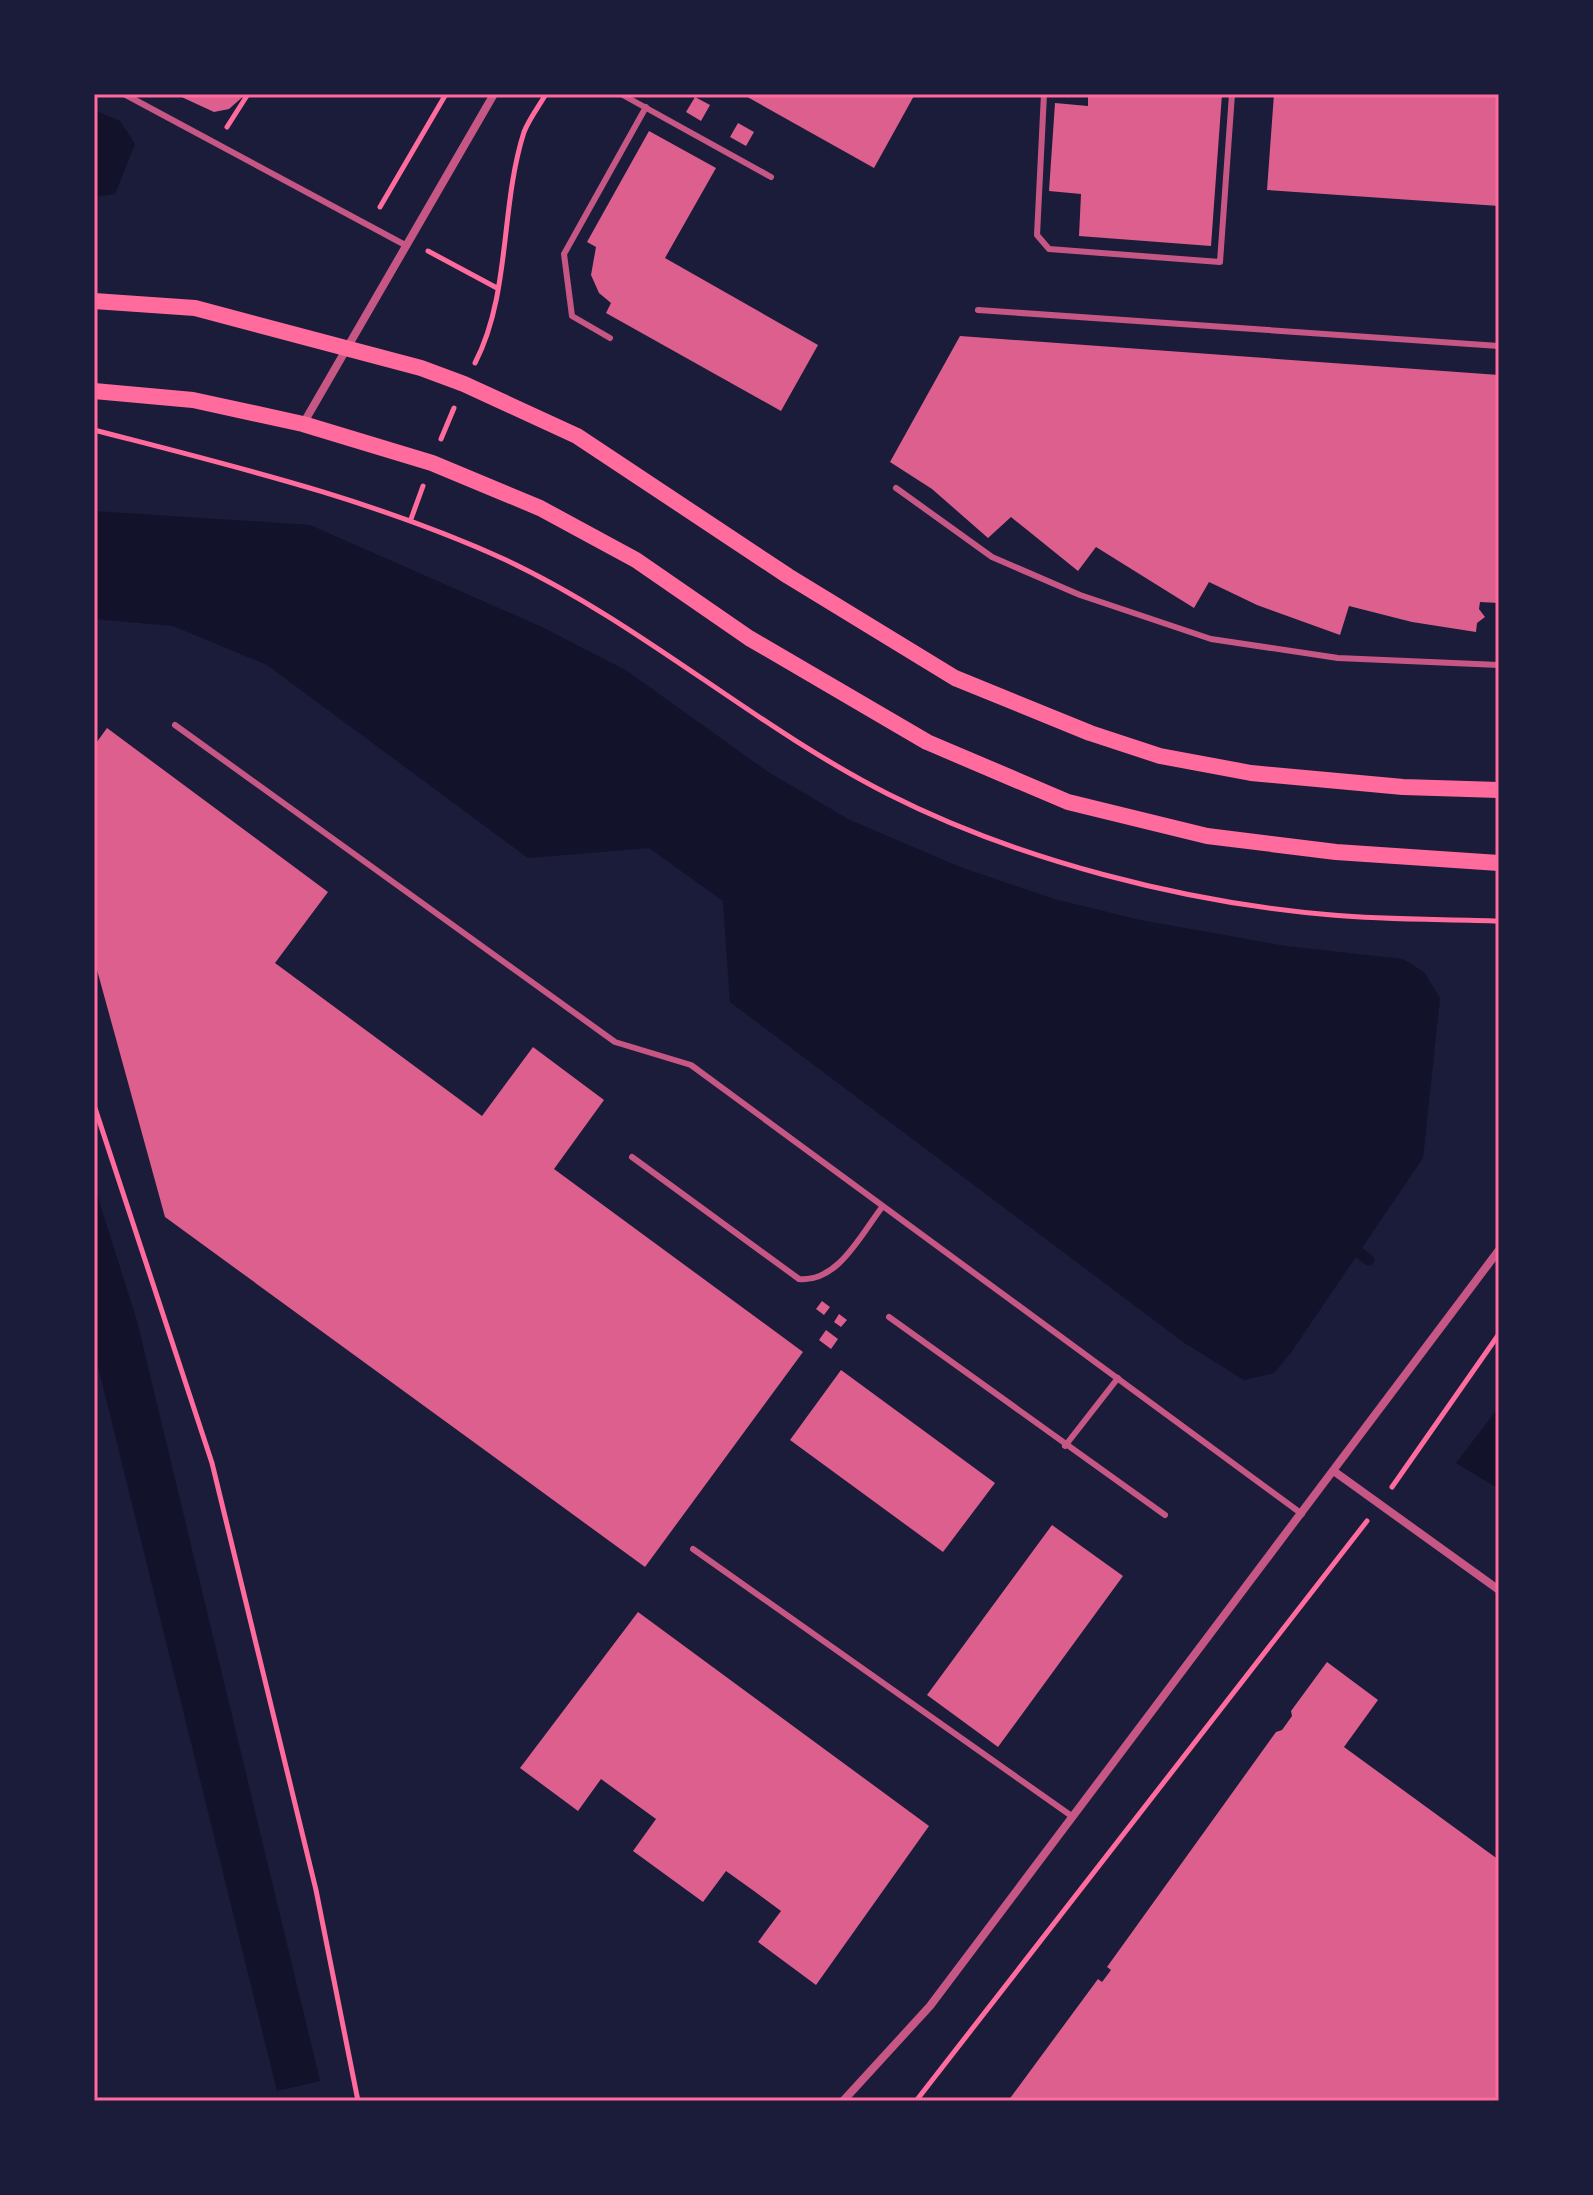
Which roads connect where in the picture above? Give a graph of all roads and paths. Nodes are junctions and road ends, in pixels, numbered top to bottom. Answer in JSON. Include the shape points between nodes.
{"nodes":[{"id":1,"x":124,"y":94,"type":"edge"},
{"id":2,"x":248,"y":94,"type":"edge"},
{"id":3,"x":446,"y":94,"type":"edge"},
{"id":4,"x":494,"y":94,"type":"edge"},
{"id":5,"x":546,"y":94,"type":"edge"},
{"id":6,"x":621,"y":94,"type":"edge"},
{"id":7,"x":1044,"y":94,"type":"edge"},
{"id":8,"x":1232,"y":94,"type":"edge"},
{"id":9,"x":646,"y":107,"type":"junction"},
{"id":10,"x":212,"y":142,"type":"junction"},
{"id":11,"x":771,"y":177,"type":"dead end"},
{"id":12,"x":369,"y":226,"type":"junction"},
{"id":13,"x":407,"y":246,"type":"junction"},
{"id":14,"x":497,"y":288,"type":"junction"},
{"id":15,"x":94,"y":301,"type":"edge"},
{"id":16,"x":978,"y":310,"type":"dead end"},
{"id":17,"x":610,"y":338,"type":"dead end"},
{"id":18,"x":1499,"y":346,"type":"edge"},
{"id":19,"x":347,"y":348,"type":"junction"},
{"id":20,"x":464,"y":384,"type":"junction"},
{"id":21,"x":94,"y":391,"type":"edge"},
{"id":22,"x":303,"y":424,"type":"junction"},
{"id":23,"x":94,"y":430,"type":"edge"},
{"id":24,"x":432,"y":463,"type":"junction"},
{"id":25,"x":896,"y":488,"type":"dead end"},
{"id":26,"x":1499,"y":665,"type":"edge"},
{"id":27,"x":175,"y":725,"type":"dead end"},
{"id":28,"x":1499,"y":790,"type":"edge"},
{"id":29,"x":1499,"y":863,"type":"edge"},
{"id":30,"x":94,"y":1105,"type":"edge"},
{"id":31,"x":632,"y":1157,"type":"dead end"},
{"id":32,"x":883,"y":1206,"type":"junction"},
{"id":33,"x":1499,"y":1250,"type":"edge"},
{"id":34,"x":889,"y":1317,"type":"dead end"},
{"id":35,"x":1499,"y":1334,"type":"edge"},
{"id":36,"x":1118,"y":1378,"type":"junction"},
{"id":37,"x":1065,"y":1446,"type":"junction"},
{"id":38,"x":1335,"y":1472,"type":"junction"},
{"id":39,"x":1380,"y":1505,"type":"junction"},
{"id":40,"x":1302,"y":1514,"type":"junction"},
{"id":41,"x":1165,"y":1515,"type":"dead end"},
{"id":42,"x":693,"y":1549,"type":"dead end"},
{"id":43,"x":1499,"y":1590,"type":"edge"},
{"id":44,"x":1073,"y":1817,"type":"junction"},
{"id":45,"x":358,"y":2101,"type":"edge"},
{"id":46,"x":843,"y":2101,"type":"edge"},
{"id":47,"x":916,"y":2101,"type":"edge"}],
"edges":[{"from":1,"to":10,"type":"lane"},
{"from":2,"to":10,"type":"path","via":[[233,121]]},
{"from":3,"to":12,"type":"path"},
{"from":4,"to":13,"type":"street"},
{"from":5,"to":14,"type":"path","via":[[525,130]]},
{"from":6,"to":9,"type":"lane"},
{"from":7,"to":8,"type":"lane","via":[[1037,235],[1049,249],[1220,262]]},
{"from":9,"to":11,"type":"lane"},
{"from":9,"to":17,"type":"lane","via":[[564,254],[572,316]]},
{"from":10,"to":12,"type":"lane"},
{"from":12,"to":13,"type":"lane"},
{"from":13,"to":14,"type":"path"},
{"from":13,"to":19,"type":"street"},
{"from":14,"to":20,"type":"path","via":[[491,332]]},
{"from":15,"to":19,"type":"main road","via":[[195,308]]},
{"from":16,"to":18,"type":"lane"},
{"from":19,"to":20,"type":"main road"},
{"from":19,"to":22,"type":"street"},
{"from":20,"to":24,"type":"path"},
{"from":20,"to":28,"type":"main road","via":[[577,436],[788,576],[955,678],[1090,733],[1160,756],[1251,773]]},
{"from":21,"to":22,"type":"main road","via":[[193,400]]},
{"from":22,"to":24,"type":"main road"},
{"from":23,"to":24,"type":"path","via":[[411,519]]},
{"from":24,"to":29,"type":"main road","via":[[540,508],[636,560],[749,638],[927,742],[1068,802],[1207,836],[1336,852]]},
{"from":25,"to":26,"type":"lane","via":[[992,557],[1080,595],[1211,639],[1338,658]]},
{"from":27,"to":32,"type":"lane","via":[[615,1042],[691,1065]]},
{"from":30,"to":45,"type":"path","via":[[212,1463],[316,1890]]},
{"from":31,"to":32,"type":"lane","via":[[799,1279],[829,1275]]},
{"from":32,"to":36,"type":"lane"},
{"from":33,"to":38,"type":"street"},
{"from":34,"to":37,"type":"lane"},
{"from":35,"to":39,"type":"path"},
{"from":36,"to":37,"type":"lane"},
{"from":36,"to":40,"type":"lane"},
{"from":37,"to":41,"type":"lane"},
{"from":38,"to":39,"type":"street"},
{"from":38,"to":40,"type":"street"},
{"from":39,"to":43,"type":"street"},
{"from":39,"to":47,"type":"path"},
{"from":40,"to":44,"type":"street"},
{"from":42,"to":44,"type":"lane"},
{"from":44,"to":46,"type":"street","via":[[930,2006]]}]}
